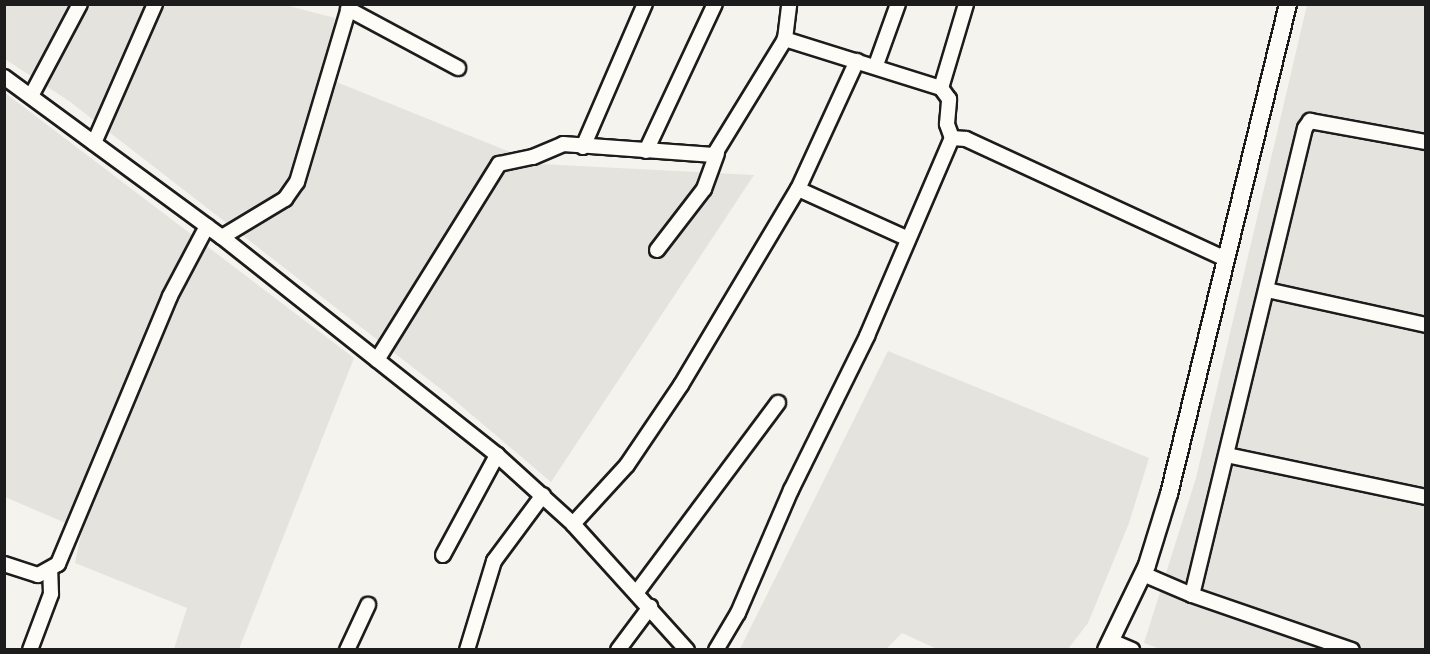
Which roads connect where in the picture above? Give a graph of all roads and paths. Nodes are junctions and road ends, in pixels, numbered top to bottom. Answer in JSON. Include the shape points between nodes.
{"nodes":[{"id":1,"x":80,"y":4,"type":"edge"},
{"id":2,"x":155,"y":4,"type":"edge"},
{"id":3,"x":645,"y":4,"type":"edge"},
{"id":4,"x":715,"y":4,"type":"edge"},
{"id":5,"x":789,"y":4,"type":"edge"},
{"id":6,"x":898,"y":4,"type":"edge"},
{"id":7,"x":966,"y":4,"type":"edge"},
{"id":8,"x":1288,"y":4,"type":"edge"},
{"id":9,"x":349,"y":7,"type":"edge"},
{"id":10,"x":785,"y":39,"type":"junction"},
{"id":11,"x":856,"y":62,"type":"junction"},
{"id":12,"x":876,"y":65,"type":"junction"},
{"id":13,"x":458,"y":68,"type":"dead end"},
{"id":14,"x":4,"y":77,"type":"edge"},
{"id":15,"x":941,"y":88,"type":"junction"},
{"id":16,"x":31,"y":96,"type":"junction"},
{"id":17,"x":952,"y":138,"type":"junction"},
{"id":18,"x":94,"y":142,"type":"junction"},
{"id":19,"x":1425,"y":142,"type":"edge"},
{"id":20,"x":583,"y":147,"type":"junction"},
{"id":21,"x":646,"y":151,"type":"junction"},
{"id":22,"x":717,"y":153,"type":"junction"},
{"id":23,"x":798,"y":189,"type":"junction"},
{"id":24,"x":207,"y":226,"type":"junction"},
{"id":25,"x":222,"y":237,"type":"junction"},
{"id":26,"x":908,"y":239,"type":"junction"},
{"id":27,"x":657,"y":250,"type":"dead end"},
{"id":28,"x":1226,"y":259,"type":"junction"},
{"id":29,"x":1267,"y":290,"type":"junction"},
{"id":30,"x":1425,"y":325,"type":"edge"},
{"id":31,"x":377,"y":360,"type":"junction"},
{"id":32,"x":778,"y":403,"type":"dead end"},
{"id":33,"x":497,"y":455,"type":"junction"},
{"id":34,"x":1227,"y":455,"type":"junction"},
{"id":35,"x":543,"y":495,"type":"junction"},
{"id":36,"x":1425,"y":497,"type":"edge"},
{"id":37,"x":573,"y":524,"type":"junction"},
{"id":38,"x":443,"y":555,"type":"dead end"},
{"id":39,"x":4,"y":564,"type":"edge"},
{"id":40,"x":50,"y":571,"type":"junction"},
{"id":41,"x":1143,"y":574,"type":"junction"},
{"id":42,"x":637,"y":592,"type":"junction"},
{"id":43,"x":1192,"y":596,"type":"junction"},
{"id":44,"x":368,"y":605,"type":"dead end"},
{"id":45,"x":650,"y":607,"type":"junction"},
{"id":46,"x":1108,"y":645,"type":"edge"},
{"id":47,"x":30,"y":650,"type":"edge"},
{"id":48,"x":347,"y":650,"type":"edge"},
{"id":49,"x":467,"y":650,"type":"edge"},
{"id":50,"x":618,"y":650,"type":"edge"},
{"id":51,"x":687,"y":650,"type":"edge"},
{"id":52,"x":716,"y":650,"type":"edge"},
{"id":53,"x":1132,"y":650,"type":"edge"},
{"id":54,"x":1352,"y":650,"type":"edge"}],
"edges":[{"from":1,"to":16,"type":"street"},
{"from":2,"to":18,"type":"street"},
{"from":3,"to":20,"type":"street"},
{"from":4,"to":21,"type":"street"},
{"from":5,"to":10,"type":"street"},
{"from":6,"to":12,"type":"street"},
{"from":7,"to":15,"type":"street"},
{"from":8,"to":28,"type":"main road"},
{"from":9,"to":13,"type":"street"},
{"from":9,"to":25,"type":"street","via":[[297,182],[285,199]]},
{"from":10,"to":11,"type":"street"},
{"from":10,"to":22,"type":"street"},
{"from":11,"to":12,"type":"street"},
{"from":11,"to":23,"type":"street"},
{"from":12,"to":15,"type":"street"},
{"from":14,"to":16,"type":"street"},
{"from":15,"to":17,"type":"street","via":[[949,99],[947,124]]},
{"from":16,"to":18,"type":"street"},
{"from":17,"to":26,"type":"street"},
{"from":17,"to":28,"type":"street","via":[[966,139]]},
{"from":18,"to":24,"type":"street"},
{"from":19,"to":29,"type":"street","via":[[1310,121]]},
{"from":20,"to":21,"type":"street"},
{"from":20,"to":31,"type":"street","via":[[555,145],[533,157],[499,164]]},
{"from":21,"to":22,"type":"street"},
{"from":22,"to":27,"type":"street","via":[[704,189]]},
{"from":23,"to":26,"type":"street"},
{"from":23,"to":37,"type":"street","via":[[681,385],[627,465]]},
{"from":24,"to":25,"type":"street"},
{"from":24,"to":40,"type":"street","via":[[170,296],[64,555]]},
{"from":25,"to":31,"type":"street"},
{"from":26,"to":52,"type":"street","via":[[738,613]]},
{"from":28,"to":41,"type":"main road","via":[[1169,494]]},
{"from":29,"to":30,"type":"street"},
{"from":29,"to":34,"type":"street"},
{"from":31,"to":33,"type":"street"},
{"from":32,"to":42,"type":"street"},
{"from":33,"to":35,"type":"street"},
{"from":33,"to":38,"type":"street"},
{"from":34,"to":36,"type":"street"},
{"from":34,"to":43,"type":"street"},
{"from":35,"to":37,"type":"street"},
{"from":35,"to":49,"type":"street","via":[[494,561]]},
{"from":37,"to":42,"type":"street"},
{"from":39,"to":40,"type":"street","via":[[38,575]]},
{"from":40,"to":47,"type":"street","via":[[51,594]]},
{"from":41,"to":43,"type":"street"},
{"from":41,"to":46,"type":"main road"},
{"from":42,"to":45,"type":"street"},
{"from":43,"to":54,"type":"street"},
{"from":44,"to":48,"type":"street"},
{"from":45,"to":50,"type":"street"},
{"from":45,"to":51,"type":"street"},
{"from":46,"to":53,"type":"street"}]}
